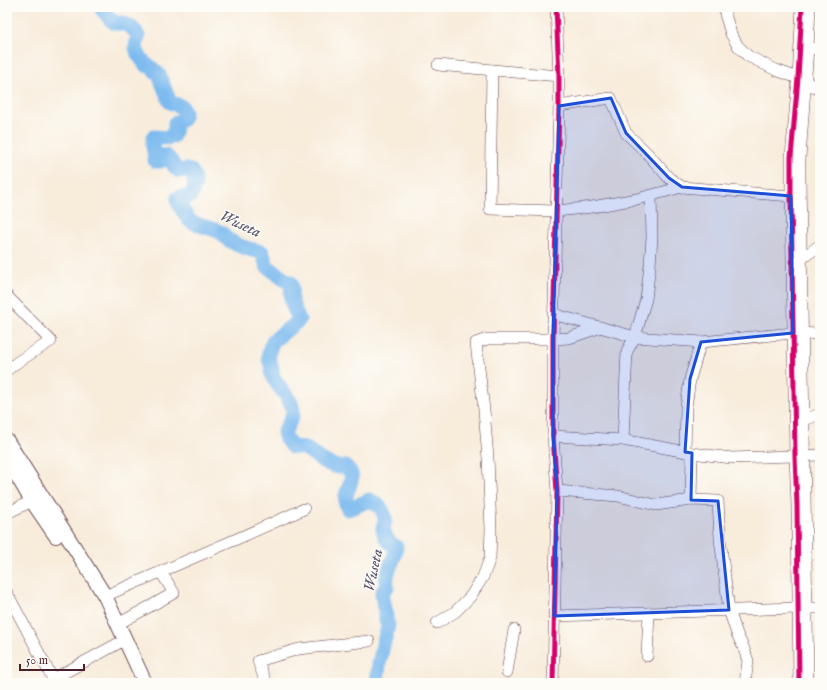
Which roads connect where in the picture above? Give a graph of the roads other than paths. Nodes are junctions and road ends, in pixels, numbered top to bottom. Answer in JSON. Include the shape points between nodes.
{"nodes":[{"id":1,"x":556,"y":7,"type":"edge"},
{"id":2,"x":725,"y":7,"type":"edge"},
{"id":3,"x":802,"y":7,"type":"edge"},
{"id":4,"x":810,"y":7,"type":"edge"},
{"id":5,"x":808,"y":47,"type":"junction"},
{"id":6,"x":820,"y":50,"type":"edge"},
{"id":7,"x":438,"y":65,"type":"dead end"},
{"id":8,"x":492,"y":70,"type":"junction"},
{"id":9,"x":559,"y":76,"type":"junction"},
{"id":10,"x":802,"y":79,"type":"junction"},
{"id":11,"x":820,"y":92,"type":"edge"},
{"id":12,"x":559,"y":106,"type":"junction"},
{"id":13,"x":682,"y":187,"type":"junction"},
{"id":14,"x":651,"y":196,"type":"junction"},
{"id":15,"x":791,"y":196,"type":"junction"},
{"id":16,"x":556,"y":211,"type":"junction"},
{"id":17,"x":820,"y":245,"type":"edge"},
{"id":18,"x":801,"y":259,"type":"junction"},
{"id":19,"x":7,"y":296,"type":"edge"},
{"id":20,"x":553,"y":314,"type":"junction"},
{"id":21,"x":600,"y":327,"type":"junction"},
{"id":22,"x":798,"y":333,"type":"junction"},
{"id":23,"x":820,"y":334,"type":"edge"},
{"id":24,"x":635,"y":337,"type":"junction"},
{"id":25,"x":553,"y":340,"type":"junction"},
{"id":26,"x":701,"y":342,"type":"junction"},
{"id":27,"x":7,"y":370,"type":"edge"},
{"id":28,"x":820,"y":414,"type":"edge"},
{"id":29,"x":804,"y":420,"type":"junction"},
{"id":30,"x":553,"y":436,"type":"junction"},
{"id":31,"x":623,"y":440,"type":"junction"},
{"id":32,"x":7,"y":441,"type":"edge"},
{"id":33,"x":688,"y":452,"type":"junction"},
{"id":34,"x":820,"y":455,"type":"edge"},
{"id":35,"x":799,"y":456,"type":"junction"},
{"id":36,"x":7,"y":459,"type":"edge"},
{"id":37,"x":20,"y":471,"type":"junction"},
{"id":38,"x":557,"y":491,"type":"junction"},
{"id":39,"x":691,"y":500,"type":"junction"},
{"id":40,"x":32,"y":501,"type":"junction"},
{"id":41,"x":304,"y":509,"type":"dead end"},
{"id":42,"x":7,"y":513,"type":"edge"},
{"id":43,"x":161,"y":572,"type":"junction"},
{"id":44,"x":7,"y":593,"type":"edge"},
{"id":45,"x":105,"y":596,"type":"junction"},
{"id":46,"x":802,"y":608,"type":"junction"},
{"id":47,"x":820,"y":608,"type":"edge"},
{"id":48,"x":729,"y":610,"type":"junction"},
{"id":49,"x":649,"y":613,"type":"junction"},
{"id":50,"x":554,"y":616,"type":"junction"},
{"id":51,"x":436,"y":623,"type":"dead end"},
{"id":52,"x":118,"y":624,"type":"junction"},
{"id":53,"x":514,"y":630,"type":"dead end"},
{"id":54,"x":369,"y":641,"type":"dead end"},
{"id":55,"x":117,"y":644,"type":"junction"},
{"id":56,"x":647,"y":656,"type":"dead end"},
{"id":57,"x":507,"y":672,"type":"dead end"},
{"id":58,"x":54,"y":681,"type":"edge"},
{"id":59,"x":134,"y":683,"type":"edge"},
{"id":60,"x":145,"y":683,"type":"edge"},
{"id":61,"x":266,"y":683,"type":"edge"},
{"id":62,"x":553,"y":683,"type":"edge"},
{"id":63,"x":745,"y":683,"type":"edge"},
{"id":64,"x":799,"y":683,"type":"edge"},
{"id":65,"x":808,"y":683,"type":"edge"}],
"edges":[{"from":1,"to":9,"type":"street"},
{"from":2,"to":10,"type":"street","via":[[731,34],[748,56]]},
{"from":3,"to":10,"type":"street"},
{"from":4,"to":5,"type":"street"},
{"from":5,"to":6,"type":"street"},
{"from":5,"to":10,"type":"street"},
{"from":7,"to":8,"type":"street"},
{"from":8,"to":9,"type":"street"},
{"from":8,"to":16,"type":"street","via":[[490,209]]},
{"from":9,"to":12,"type":"street"},
{"from":10,"to":11,"type":"street"},
{"from":10,"to":15,"type":"street","via":[[792,157]]},
{"from":10,"to":18,"type":"street"},
{"from":12,"to":13,"type":"street","via":[[611,98],[626,133],[669,178]]},
{"from":12,"to":16,"type":"street"},
{"from":13,"to":14,"type":"street"},
{"from":13,"to":15,"type":"street"},
{"from":14,"to":16,"type":"street"},
{"from":14,"to":24,"type":"street","via":[[650,264],[646,299]]},
{"from":15,"to":22,"type":"street"},
{"from":16,"to":20,"type":"street"},
{"from":17,"to":18,"type":"street"},
{"from":18,"to":22,"type":"street"},
{"from":19,"to":27,"type":"street","via":[[51,341]]},
{"from":20,"to":21,"type":"street"},
{"from":20,"to":25,"type":"street"},
{"from":21,"to":24,"type":"street"},
{"from":21,"to":25,"type":"street","via":[[569,338]]},
{"from":22,"to":23,"type":"street"},
{"from":22,"to":26,"type":"street"},
{"from":22,"to":29,"type":"street"},
{"from":22,"to":35,"type":"street"},
{"from":24,"to":26,"type":"street"},
{"from":24,"to":31,"type":"street","via":[[627,351]]},
{"from":25,"to":30,"type":"street"},
{"from":25,"to":51,"type":"street","via":[[487,338],[476,343],[488,458],[490,558],[483,577],[470,597],[455,612]]},
{"from":26,"to":33,"type":"street","via":[[690,378],[686,407]]},
{"from":28,"to":29,"type":"street"},
{"from":29,"to":35,"type":"street"},
{"from":30,"to":31,"type":"street"},
{"from":30,"to":38,"type":"street"},
{"from":31,"to":33,"type":"street"},
{"from":32,"to":37,"type":"main road"},
{"from":33,"to":35,"type":"street","via":[[732,458]]},
{"from":33,"to":39,"type":"street"},
{"from":34,"to":35,"type":"street"},
{"from":35,"to":46,"type":"street","via":[[807,551]]},
{"from":36,"to":37,"type":"main road"},
{"from":37,"to":40,"type":"main road"},
{"from":37,"to":45,"type":"main road"},
{"from":38,"to":39,"type":"street","via":[[618,496],[656,505]]},
{"from":38,"to":50,"type":"street"},
{"from":39,"to":48,"type":"street","via":[[718,501]]},
{"from":40,"to":42,"type":"street"},
{"from":40,"to":55,"type":"main road","via":[[95,598]]},
{"from":41,"to":43,"type":"street"},
{"from":43,"to":45,"type":"street"},
{"from":43,"to":52,"type":"street","via":[[174,593]]},
{"from":44,"to":58,"type":"street"},
{"from":45,"to":52,"type":"main road"},
{"from":46,"to":47,"type":"street"},
{"from":46,"to":48,"type":"street"},
{"from":46,"to":64,"type":"street"},
{"from":46,"to":65,"type":"street"},
{"from":48,"to":49,"type":"street"},
{"from":48,"to":63,"type":"street","via":[[748,660]]},
{"from":49,"to":50,"type":"street"},
{"from":49,"to":56,"type":"street"},
{"from":50,"to":62,"type":"street"},
{"from":52,"to":60,"type":"main road"},
{"from":53,"to":57,"type":"street"},
{"from":54,"to":61,"type":"street","via":[[299,650],[258,661]]},
{"from":55,"to":58,"type":"street"},
{"from":55,"to":59,"type":"main road"}]}
